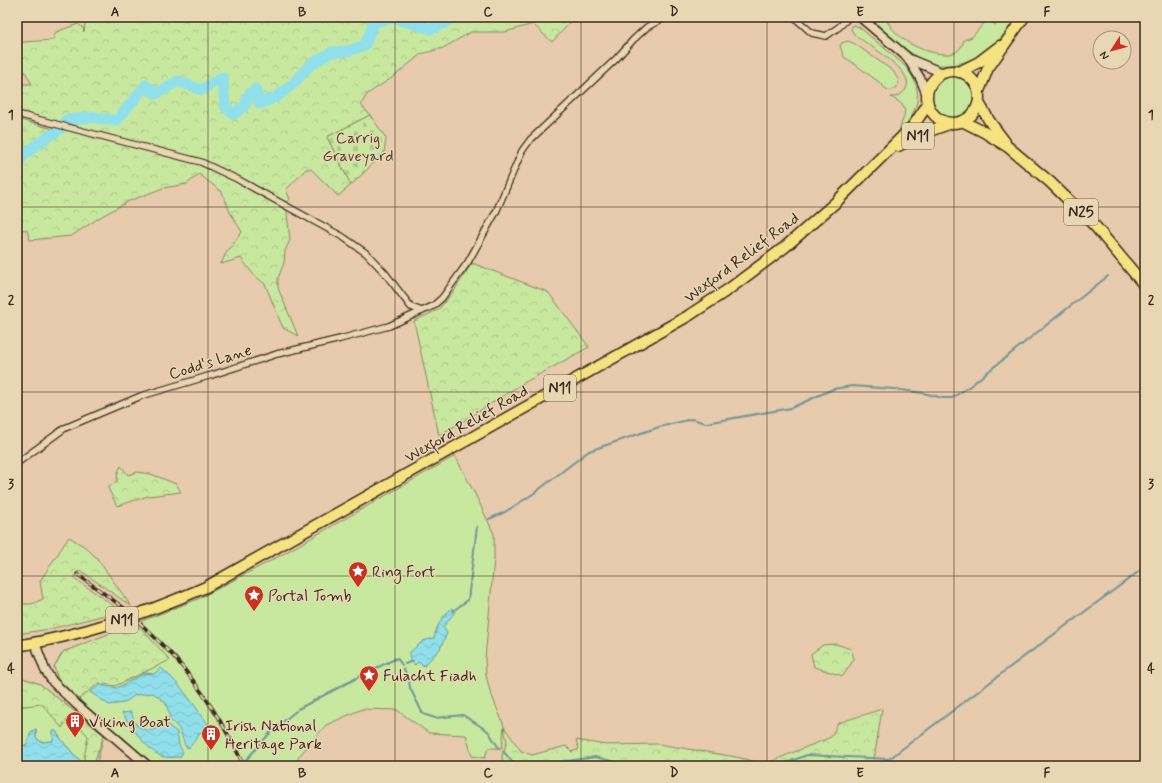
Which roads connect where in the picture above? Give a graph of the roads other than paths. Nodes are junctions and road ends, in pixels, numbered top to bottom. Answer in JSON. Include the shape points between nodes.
{"nodes":[{"id":1,"x":665,"y":17,"type":"edge"},
{"id":2,"x":794,"y":17,"type":"edge"},
{"id":3,"x":849,"y":17,"type":"edge"},
{"id":4,"x":860,"y":17,"type":"edge"},
{"id":5,"x":1024,"y":17,"type":"edge"},
{"id":6,"x":1007,"y":41,"type":"junction"},
{"id":7,"x":907,"y":57,"type":"junction"},
{"id":8,"x":959,"y":72,"type":"junction"},
{"id":9,"x":943,"y":73,"type":"junction"},
{"id":10,"x":979,"y":91,"type":"junction"},
{"id":11,"x":927,"y":100,"type":"junction"},
{"id":12,"x":979,"y":103,"type":"junction"},
{"id":13,"x":17,"y":114,"type":"edge"},
{"id":14,"x":964,"y":122,"type":"junction"},
{"id":15,"x":949,"y":124,"type":"junction"},
{"id":16,"x":1008,"y":147,"type":"junction"},
{"id":17,"x":888,"y":151,"type":"junction"},
{"id":18,"x":1145,"y":286,"type":"edge"},
{"id":19,"x":422,"y":311,"type":"junction"},
{"id":20,"x":17,"y":463,"type":"edge"},
{"id":21,"x":35,"y":643,"type":"junction"},
{"id":22,"x":17,"y":646,"type":"edge"},
{"id":23,"x":148,"y":766,"type":"edge"}],
"edges":[{"from":1,"to":19,"type":"street","name":"Codd's Lane","via":[[647,27],[530,140],[522,151],[496,212],[468,262],[442,298]]},
{"from":2,"to":3,"type":"street","via":[[812,33],[826,36]]},
{"from":4,"to":7,"type":"main road"},
{"from":5,"to":6,"type":"highway"},
{"from":6,"to":8,"type":"highway","via":[[979,62]]},
{"from":6,"to":10,"type":"highway","via":[[988,68]]},
{"from":7,"to":9,"type":"main road"},
{"from":7,"to":11,"type":"main road","via":[[920,78]]},
{"from":8,"to":9,"type":"highway"},
{"from":8,"to":10,"type":"highway","via":[[974,80]]},
{"from":9,"to":11,"type":"highway","via":[[932,81]]},
{"from":10,"to":12,"type":"highway"},
{"from":11,"to":15,"type":"highway","via":[[932,113]]},
{"from":11,"to":17,"type":"highway","name":"Wexford Relief Road","number":"N11","via":[[913,126]]},
{"from":12,"to":14,"type":"highway","via":[[974,114]]},
{"from":12,"to":16,"type":"highway","number":"N25"},
{"from":13,"to":19,"type":"street","via":[[201,162],[244,182],[343,237],[366,253],[411,307]]},
{"from":14,"to":15,"type":"highway"},
{"from":14,"to":16,"type":"highway","number":"N25"},
{"from":15,"to":17,"type":"highway","name":"Wexford Relief Road","number":"N11","via":[[921,134]]},
{"from":16,"to":18,"type":"highway","number":"N25","via":[[1085,215]]},
{"from":17,"to":21,"type":"highway","name":"Wexford Relief Road","number":"N11","via":[[785,247],[688,316],[206,587],[161,607],[105,626]]},
{"from":19,"to":20,"type":"street","name":"Codd's Lane","via":[[389,326],[277,354],[141,396],[66,428]]},
{"from":21,"to":22,"type":"highway","name":"Wexford Relief Road","number":"N11"},
{"from":21,"to":23,"type":"main road","via":[[45,670],[53,682]]}]}
